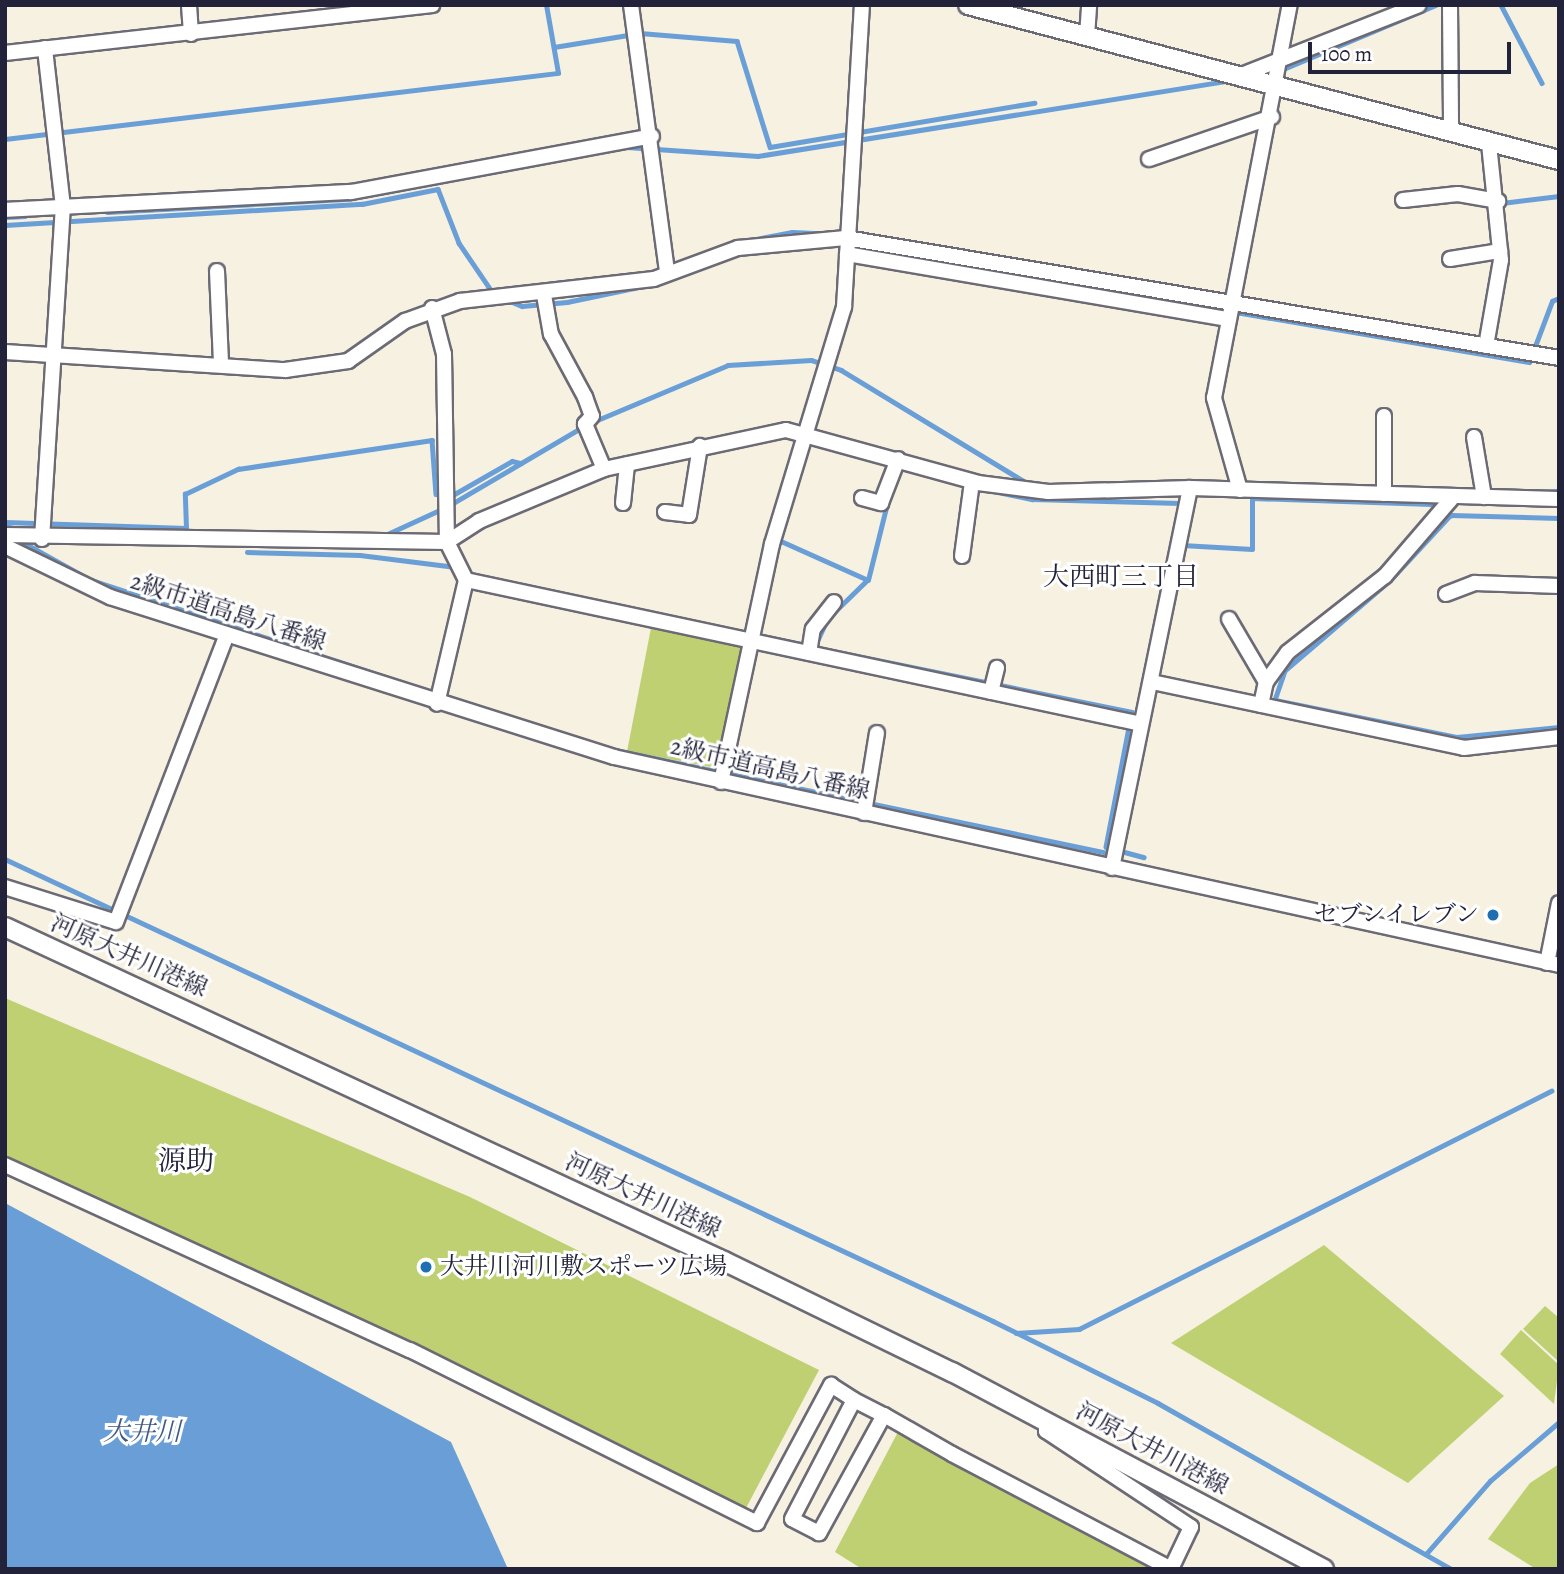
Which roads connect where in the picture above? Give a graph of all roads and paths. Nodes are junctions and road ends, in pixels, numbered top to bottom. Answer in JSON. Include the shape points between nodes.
{"nodes":[{"id":1,"x":189,"y":5,"type":"edge"},
{"id":2,"x":432,"y":5,"type":"edge"},
{"id":3,"x":631,"y":5,"type":"edge"},
{"id":4,"x":862,"y":5,"type":"edge"},
{"id":5,"x":968,"y":5,"type":"edge"},
{"id":6,"x":1089,"y":5,"type":"edge"},
{"id":7,"x":1290,"y":5,"type":"edge"},
{"id":8,"x":1419,"y":5,"type":"edge"},
{"id":9,"x":1450,"y":5,"type":"edge"},
{"id":10,"x":191,"y":34,"type":"junction"},
{"id":11,"x":1087,"y":36,"type":"junction"},
{"id":12,"x":45,"y":48,"type":"junction"},
{"id":13,"x":5,"y":53,"type":"edge"},
{"id":14,"x":1282,"y":63,"type":"junction"},
{"id":15,"x":1239,"y":76,"type":"junction"},
{"id":16,"x":1278,"y":86,"type":"junction"},
{"id":17,"x":1272,"y":117,"type":"junction"},
{"id":18,"x":1451,"y":132,"type":"junction"},
{"id":19,"x":652,"y":136,"type":"junction"},
{"id":20,"x":1489,"y":142,"type":"junction"},
{"id":21,"x":1149,"y":159,"type":"dead end"},
{"id":22,"x":1559,"y":160,"type":"edge"},
{"id":23,"x":1403,"y":200,"type":"dead end"},
{"id":24,"x":1497,"y":201,"type":"junction"},
{"id":25,"x":63,"y":206,"type":"junction"},
{"id":26,"x":5,"y":210,"type":"edge"},
{"id":27,"x":846,"y":238,"type":"junction"},
{"id":28,"x":1500,"y":251,"type":"junction"},
{"id":29,"x":847,"y":254,"type":"junction"},
{"id":30,"x":1450,"y":259,"type":"dead end"},
{"id":31,"x":216,"y":271,"type":"dead end"},
{"id":32,"x":667,"y":272,"type":"junction"},
{"id":33,"x":544,"y":295,"type":"junction"},
{"id":34,"x":1232,"y":302,"type":"junction"},
{"id":35,"x":432,"y":308,"type":"junction"},
{"id":36,"x":1229,"y":318,"type":"junction"},
{"id":37,"x":1486,"y":346,"type":"junction"},
{"id":38,"x":5,"y":352,"type":"edge"},
{"id":39,"x":54,"y":355,"type":"junction"},
{"id":40,"x":1559,"y":358,"type":"edge"},
{"id":41,"x":220,"y":364,"type":"junction"},
{"id":42,"x":1384,"y":416,"type":"dead end"},
{"id":43,"x":808,"y":433,"type":"junction"},
{"id":44,"x":1474,"y":437,"type":"dead end"},
{"id":45,"x":700,"y":446,"type":"junction"},
{"id":46,"x":898,"y":459,"type":"junction"},
{"id":47,"x":627,"y":464,"type":"junction"},
{"id":48,"x":604,"y":469,"type":"junction"},
{"id":49,"x":972,"y":482,"type":"junction"},
{"id":50,"x":1190,"y":488,"type":"junction"},
{"id":51,"x":1240,"y":490,"type":"junction"},
{"id":52,"x":1384,"y":494,"type":"junction"},
{"id":53,"x":1484,"y":497,"type":"junction"},
{"id":54,"x":862,"y":498,"type":"dead end"},
{"id":55,"x":1452,"y":498,"type":"junction"},
{"id":56,"x":1559,"y":499,"type":"edge"},
{"id":57,"x":623,"y":503,"type":"dead end"},
{"id":58,"x":665,"y":512,"type":"dead end"},
{"id":59,"x":5,"y":536,"type":"edge"},
{"id":60,"x":42,"y":539,"type":"junction"},
{"id":61,"x":447,"y":542,"type":"junction"},
{"id":62,"x":5,"y":546,"type":"edge"},
{"id":63,"x":962,"y":556,"type":"dead end"},
{"id":64,"x":466,"y":580,"type":"junction"},
{"id":65,"x":1559,"y":586,"type":"edge"},
{"id":66,"x":1446,"y":594,"type":"dead end"},
{"id":67,"x":834,"y":602,"type":"dead end"},
{"id":68,"x":1228,"y":619,"type":"dead end"},
{"id":69,"x":227,"y":635,"type":"junction"},
{"id":70,"x":751,"y":639,"type":"junction"},
{"id":71,"x":808,"y":653,"type":"junction"},
{"id":72,"x":997,"y":668,"type":"dead end"},
{"id":73,"x":1152,"y":682,"type":"junction"},
{"id":74,"x":1266,"y":682,"type":"junction"},
{"id":75,"x":991,"y":692,"type":"junction"},
{"id":76,"x":437,"y":704,"type":"junction"},
{"id":77,"x":1261,"y":705,"type":"junction"},
{"id":78,"x":1141,"y":724,"type":"junction"},
{"id":79,"x":877,"y":733,"type":"dead end"},
{"id":80,"x":1559,"y":737,"type":"edge"},
{"id":81,"x":721,"y":782,"type":"junction"},
{"id":82,"x":864,"y":813,"type":"junction"},
{"id":83,"x":1112,"y":868,"type":"junction"},
{"id":84,"x":5,"y":887,"type":"edge"},
{"id":85,"x":1559,"y":903,"type":"edge"},
{"id":86,"x":5,"y":927,"type":"edge"},
{"id":87,"x":1553,"y":964,"type":"edge"},
{"id":88,"x":5,"y":1166,"type":"edge"},
{"id":89,"x":854,"y":1400,"type":"junction"},
{"id":90,"x":884,"y":1415,"type":"junction"},
{"id":91,"x":1046,"y":1421,"type":"junction"},
{"id":92,"x":1171,"y":1569,"type":"edge"},
{"id":93,"x":1324,"y":1569,"type":"edge"}],
"edges":[{"from":1,"to":10,"type":"street"},
{"from":2,"to":10,"type":"street"},
{"from":3,"to":19,"type":"street","via":[[631,37]]},
{"from":4,"to":27,"type":"street"},
{"from":5,"to":11,"type":"main road"},
{"from":6,"to":11,"type":"street"},
{"from":7,"to":14,"type":"street"},
{"from":8,"to":14,"type":"street"},
{"from":9,"to":18,"type":"street"},
{"from":10,"to":12,"type":"street"},
{"from":11,"to":15,"type":"main road"},
{"from":12,"to":13,"type":"street"},
{"from":12,"to":25,"type":"street"},
{"from":14,"to":15,"type":"street"},
{"from":14,"to":16,"type":"street"},
{"from":15,"to":16,"type":"main road"},
{"from":16,"to":17,"type":"street"},
{"from":16,"to":18,"type":"main road"},
{"from":17,"to":21,"type":"street"},
{"from":17,"to":34,"type":"street"},
{"from":18,"to":20,"type":"main road"},
{"from":19,"to":25,"type":"street","via":[[351,192]]},
{"from":19,"to":32,"type":"street"},
{"from":20,"to":22,"type":"main road"},
{"from":20,"to":24,"type":"street"},
{"from":23,"to":24,"type":"street","via":[[1458,194]]},
{"from":24,"to":28,"type":"street"},
{"from":25,"to":26,"type":"street"},
{"from":25,"to":39,"type":"street"},
{"from":27,"to":29,"type":"street"},
{"from":27,"to":32,"type":"street","via":[[737,248]]},
{"from":27,"to":34,"type":"street"},
{"from":28,"to":30,"type":"street"},
{"from":28,"to":37,"type":"street"},
{"from":29,"to":36,"type":"street"},
{"from":29,"to":43,"type":"street","via":[[844,307]]},
{"from":31,"to":41,"type":"street"},
{"from":32,"to":33,"type":"street"},
{"from":33,"to":35,"type":"street"},
{"from":33,"to":48,"type":"street","via":[[551,334],[588,407],[586,425]]},
{"from":34,"to":36,"type":"street"},
{"from":34,"to":37,"type":"street"},
{"from":35,"to":41,"type":"street","via":[[348,361],[285,370]]},
{"from":35,"to":61,"type":"street","via":[[444,354]]},
{"from":36,"to":51,"type":"street","via":[[1213,413]]},
{"from":37,"to":40,"type":"street"},
{"from":38,"to":39,"type":"street"},
{"from":39,"to":41,"type":"street"},
{"from":39,"to":60,"type":"street"},
{"from":42,"to":52,"type":"street"},
{"from":43,"to":45,"type":"street","via":[[755,433]]},
{"from":43,"to":46,"type":"street"},
{"from":43,"to":70,"type":"street","via":[[772,544]]},
{"from":44,"to":53,"type":"street"},
{"from":45,"to":47,"type":"street"},
{"from":45,"to":58,"type":"street","via":[[689,515]]},
{"from":46,"to":49,"type":"street"},
{"from":46,"to":54,"type":"street","via":[[881,503]]},
{"from":47,"to":48,"type":"street"},
{"from":47,"to":57,"type":"street"},
{"from":48,"to":61,"type":"street","via":[[479,522]]},
{"from":49,"to":50,"type":"street","via":[[1048,492]]},
{"from":49,"to":63,"type":"street"},
{"from":50,"to":51,"type":"street"},
{"from":50,"to":73,"type":"street"},
{"from":51,"to":52,"type":"street"},
{"from":52,"to":55,"type":"street"},
{"from":53,"to":55,"type":"street"},
{"from":53,"to":56,"type":"street"},
{"from":55,"to":74,"type":"street","via":[[1384,576],[1288,652]]},
{"from":59,"to":60,"type":"street"},
{"from":60,"to":61,"type":"street"},
{"from":61,"to":64,"type":"street"},
{"from":62,"to":69,"type":"street","name":"2級市道高島八番線","via":[[110,597]]},
{"from":64,"to":70,"type":"street"},
{"from":64,"to":76,"type":"street"},
{"from":65,"to":66,"type":"street","via":[[1475,583]]},
{"from":67,"to":71,"type":"street","via":[[813,629]]},
{"from":68,"to":74,"type":"street"},
{"from":69,"to":76,"type":"street","name":"2級市道高島八番線"},
{"from":69,"to":84,"type":"street","via":[[116,922]]},
{"from":70,"to":71,"type":"street"},
{"from":70,"to":81,"type":"street"},
{"from":71,"to":75,"type":"street"},
{"from":72,"to":75,"type":"street"},
{"from":73,"to":77,"type":"street"},
{"from":73,"to":78,"type":"street"},
{"from":74,"to":77,"type":"street"},
{"from":75,"to":78,"type":"street"},
{"from":76,"to":81,"type":"street","name":"2級市道高島八番線"},
{"from":77,"to":80,"type":"street","via":[[1464,748]]},
{"from":78,"to":83,"type":"street"},
{"from":79,"to":82,"type":"street"},
{"from":81,"to":82,"type":"street","name":"2級市道高島八番線"},
{"from":82,"to":83,"type":"street","name":"2級市道高島八番線"},
{"from":83,"to":87,"type":"street","name":"2級市道高島八番線"},
{"from":85,"to":87,"type":"street"},
{"from":86,"to":91,"type":"main road","name":"河原大井川港線","via":[[724,1261]]},
{"from":88,"to":89,"type":"street","via":[[410,1350],[757,1523],[831,1385]]},
{"from":89,"to":90,"type":"street"},
{"from":89,"to":90,"type":"street","via":[[792,1519],[819,1533]]},
{"from":90,"to":92,"type":"street"},
{"from":91,"to":92,"type":"street","via":[[1046,1431],[1191,1527]]},
{"from":91,"to":93,"type":"main road","name":"河原大井川港線"}]}
